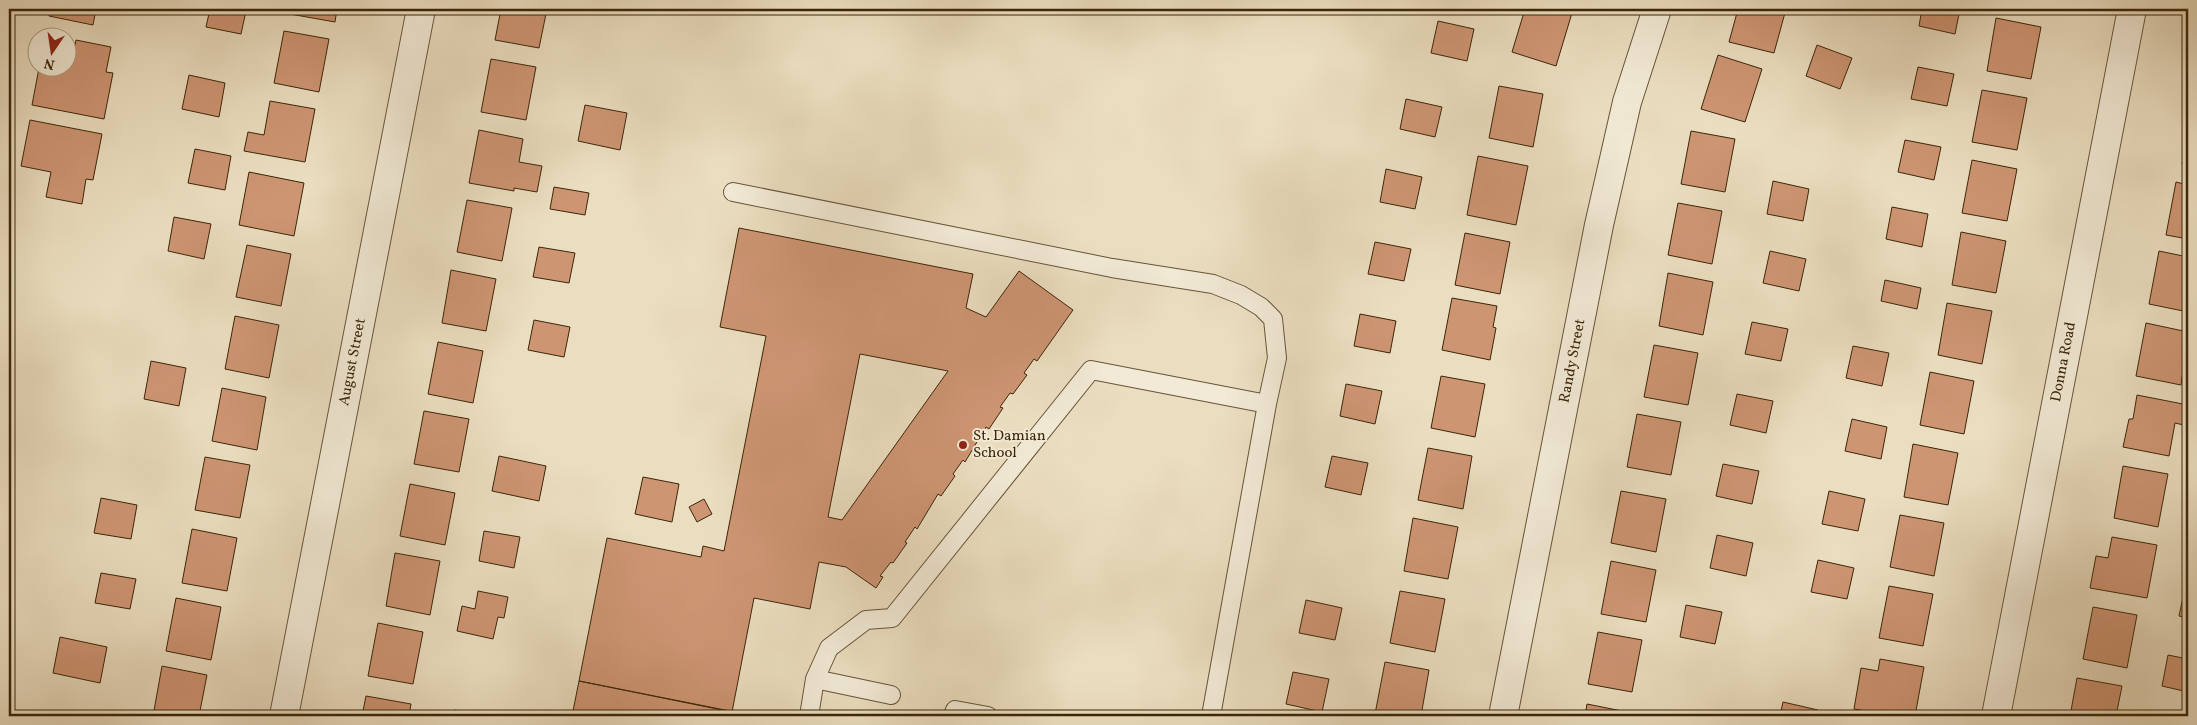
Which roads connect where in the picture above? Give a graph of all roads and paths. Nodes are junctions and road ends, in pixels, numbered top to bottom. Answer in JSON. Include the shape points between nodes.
{"nodes":[{"id":1,"x":422,"y":9,"type":"edge"},
{"id":2,"x":1657,"y":9,"type":"edge"},
{"id":3,"x":2132,"y":9,"type":"edge"},
{"id":4,"x":732,"y":192,"type":"dead end"},
{"id":5,"x":1267,"y":404,"type":"junction"},
{"id":6,"x":815,"y":679,"type":"junction"},
{"id":7,"x":891,"y":695,"type":"dead end"},
{"id":8,"x":284,"y":716,"type":"edge"},
{"id":9,"x":809,"y":716,"type":"edge"},
{"id":10,"x":954,"y":716,"type":"edge"},
{"id":11,"x":988,"y":716,"type":"edge"},
{"id":12,"x":1210,"y":716,"type":"edge"},
{"id":13,"x":1502,"y":716,"type":"edge"},
{"id":14,"x":1996,"y":716,"type":"edge"}],
"edges":[{"from":1,"to":8,"type":"street","name":"August Street"},
{"from":2,"to":13,"type":"street","name":"Randy Street","via":[[1627,102],[1599,224]]},
{"from":3,"to":14,"type":"street","name":"Donna Road"},
{"from":4,"to":5,"type":"lane","via":[[1112,268],[1213,284],[1242,295],[1273,319],[1277,358]]},
{"from":5,"to":6,"type":"lane","via":[[1091,370],[892,618],[866,620],[829,648]]},
{"from":5,"to":12,"type":"lane"},
{"from":6,"to":7,"type":"lane"},
{"from":6,"to":9,"type":"lane"},
{"from":10,"to":11,"type":"lane","via":[[955,710]]}]}
